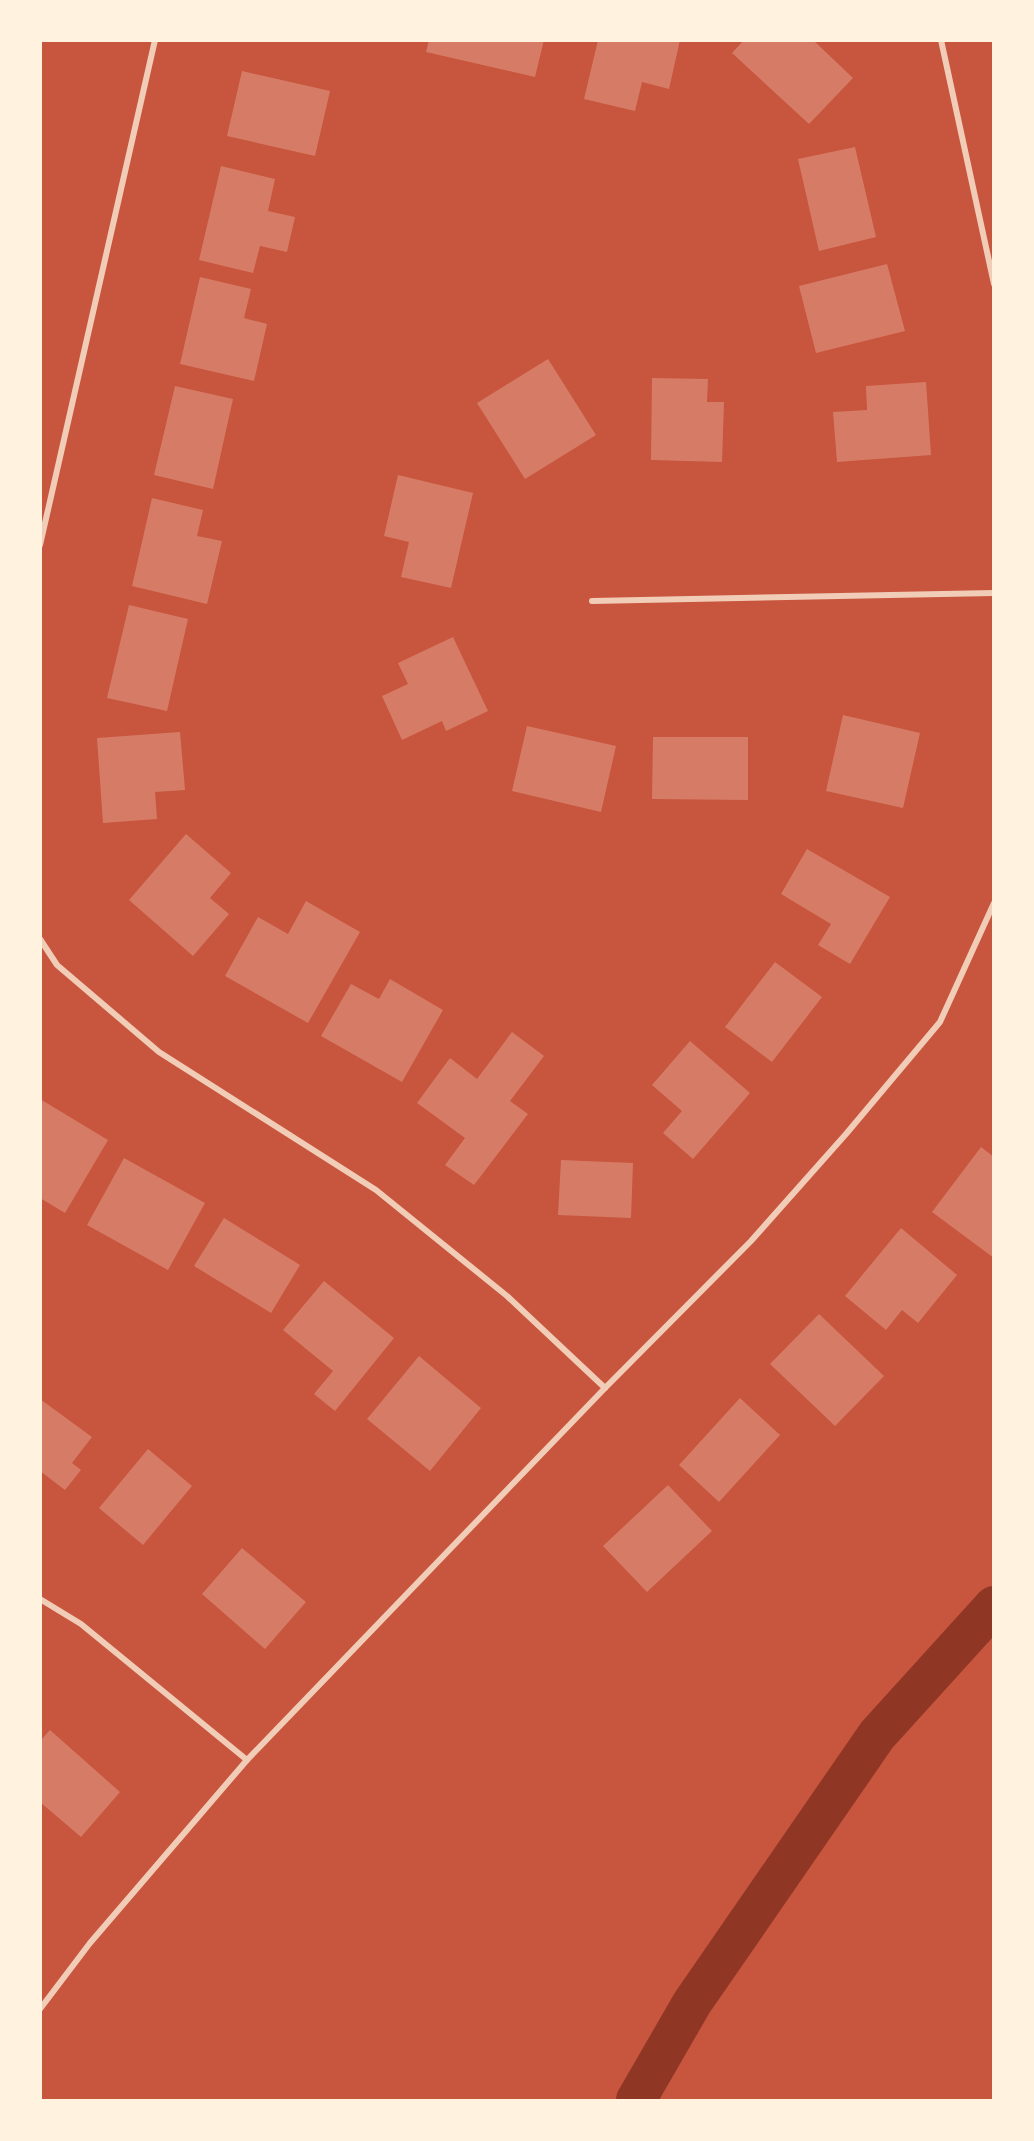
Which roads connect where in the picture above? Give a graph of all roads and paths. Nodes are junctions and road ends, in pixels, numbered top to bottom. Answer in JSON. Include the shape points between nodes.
{"nodes":[{"id":1,"x":155,"y":40,"type":"edge"},
{"id":2,"x":941,"y":40,"type":"edge"},
{"id":3,"x":993,"y":284,"type":"edge"},
{"id":4,"x":40,"y":545,"type":"edge"},
{"id":5,"x":993,"y":593,"type":"edge"},
{"id":6,"x":592,"y":601,"type":"dead end"},
{"id":7,"x":993,"y":903,"type":"edge"},
{"id":8,"x":40,"y":939,"type":"edge"},
{"id":9,"x":605,"y":1388,"type":"junction"},
{"id":10,"x":40,"y":1599,"type":"edge"},
{"id":11,"x":247,"y":1760,"type":"junction"},
{"id":12,"x":40,"y":2009,"type":"edge"}],
"edges":[{"from":1,"to":4,"type":"street"},
{"from":2,"to":3,"type":"street"},
{"from":5,"to":6,"type":"street"},
{"from":7,"to":9,"type":"street","via":[[940,1022],[752,1241]]},
{"from":8,"to":9,"type":"street","via":[[57,965],[159,1052],[376,1190],[507,1296]]},
{"from":9,"to":11,"type":"street"},
{"from":10,"to":11,"type":"street","via":[[81,1624]]},
{"from":11,"to":12,"type":"street","via":[[90,1943]]}]}
